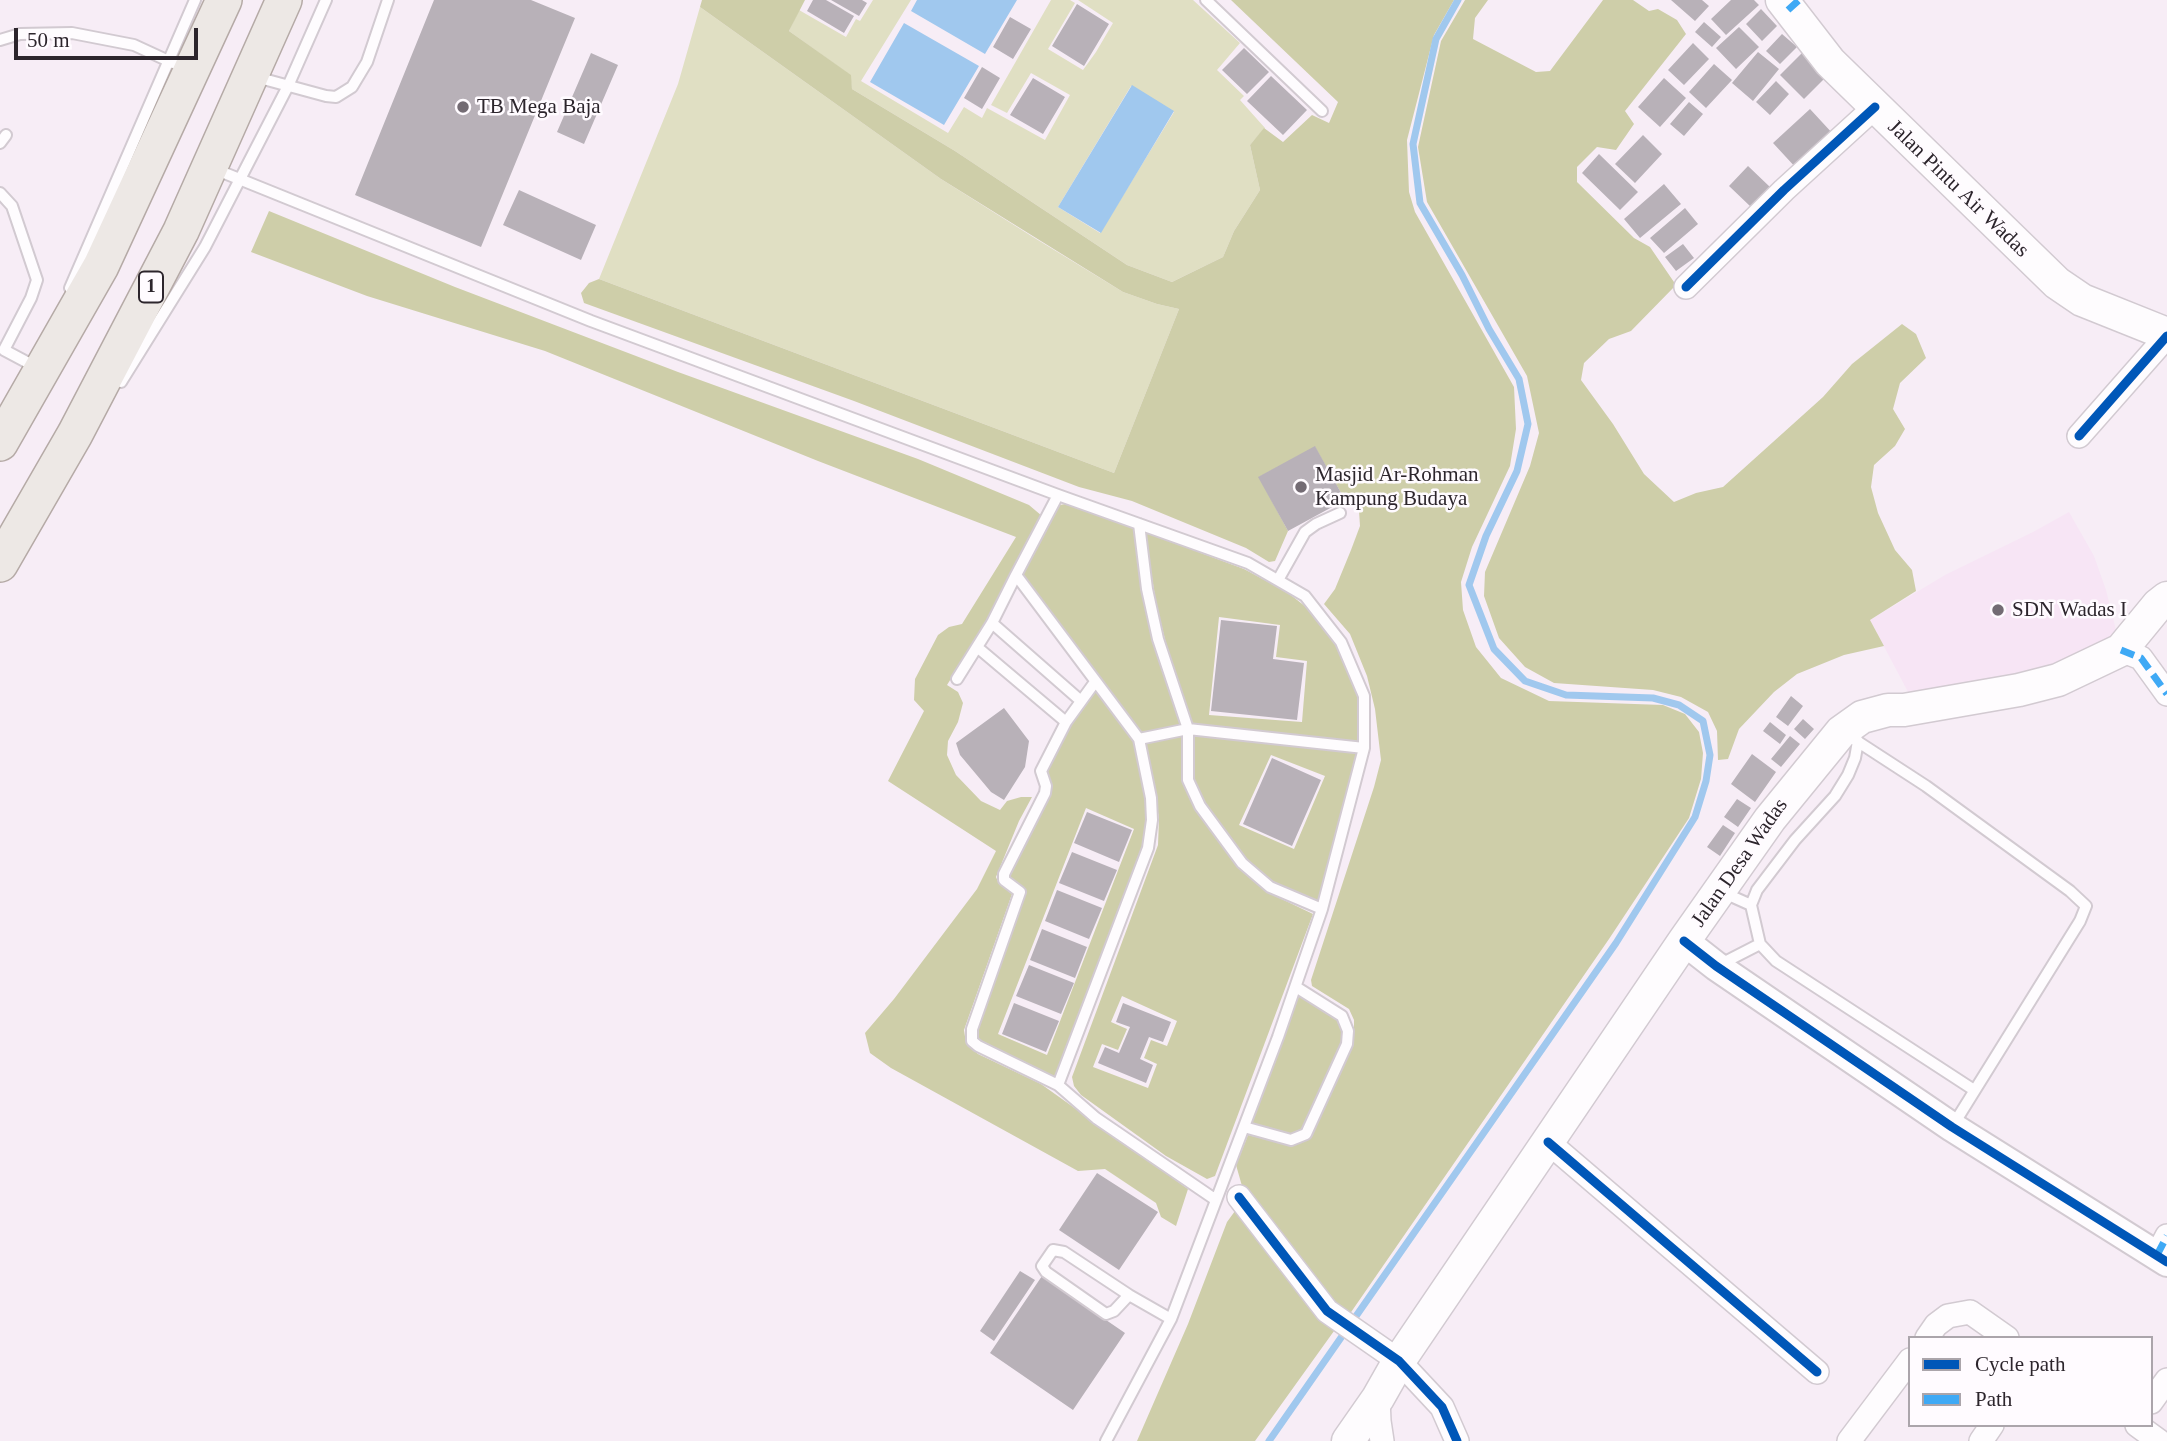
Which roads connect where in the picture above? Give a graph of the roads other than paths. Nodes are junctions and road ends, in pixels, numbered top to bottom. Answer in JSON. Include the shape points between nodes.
{"nodes":[{"id":1,"x":195,"y":0,"type":"edge"},
{"id":2,"x":224,"y":0,"type":"edge"},
{"id":3,"x":284,"y":0,"type":"edge"},
{"id":4,"x":326,"y":0,"type":"edge"},
{"id":5,"x":388,"y":0,"type":"edge"},
{"id":6,"x":1206,"y":0,"type":"edge"},
{"id":7,"x":1790,"y":3,"type":"edge"},
{"id":8,"x":0,"y":40,"type":"edge"},
{"id":9,"x":179,"y":67,"type":"junction"},
{"id":10,"x":250,"y":75,"type":"junction"},
{"id":11,"x":288,"y":86,"type":"junction"},
{"id":12,"x":1875,"y":107,"type":"junction"},
{"id":13,"x":1322,"y":111,"type":"dead end"},
{"id":14,"x":225,"y":173,"type":"junction"},
{"id":15,"x":0,"y":193,"type":"edge"},
{"id":16,"x":1686,"y":287,"type":"dead end"},
{"id":17,"x":63,"y":303,"type":"dead end"},
{"id":18,"x":58,"y":316,"type":"dead end"},
{"id":19,"x":2167,"y":335,"type":"edge"},
{"id":20,"x":2,"y":353,"type":"edge"},
{"id":21,"x":36,"y":367,"type":"junction"},
{"id":22,"x":117,"y":387,"type":"dead end"},
{"id":23,"x":109,"y":397,"type":"dead end"},
{"id":24,"x":75,"y":434,"type":"junction"},
{"id":25,"x":2079,"y":436,"type":"dead end"},
{"id":26,"x":3,"y":439,"type":"edge"},
{"id":27,"x":1058,"y":495,"type":"junction"},
{"id":28,"x":1340,"y":513,"type":"dead end"},
{"id":29,"x":1139,"y":524,"type":"junction"},
{"id":30,"x":0,"y":564,"type":"edge"},
{"id":31,"x":1016,"y":575,"type":"junction"},
{"id":32,"x":1278,"y":580,"type":"junction"},
{"id":33,"x":2167,"y":598,"type":"edge"},
{"id":34,"x":992,"y":623,"type":"junction"},
{"id":35,"x":977,"y":647,"type":"junction"},
{"id":36,"x":2121,"y":650,"type":"junction"},
{"id":37,"x":957,"y":679,"type":"dead end"},
{"id":38,"x":1095,"y":682,"type":"junction"},
{"id":39,"x":2167,"y":694,"type":"edge"},
{"id":40,"x":1081,"y":701,"type":"junction"},
{"id":41,"x":1066,"y":722,"type":"junction"},
{"id":42,"x":1188,"y":729,"type":"junction"},
{"id":43,"x":1849,"y":736,"type":"junction"},
{"id":44,"x":1139,"y":738,"type":"junction"},
{"id":45,"x":1364,"y":748,"type":"junction"},
{"id":46,"x":1720,"y":892,"type":"junction"},
{"id":47,"x":1751,"y":905,"type":"junction"},
{"id":48,"x":1322,"y":909,"type":"junction"},
{"id":49,"x":1684,"y":941,"type":"junction"},
{"id":50,"x":1760,"y":944,"type":"junction"},
{"id":51,"x":1716,"y":966,"type":"junction"},
{"id":52,"x":1296,"y":987,"type":"junction"},
{"id":53,"x":1058,"y":1085,"type":"junction"},
{"id":54,"x":1975,"y":1090,"type":"junction"},
{"id":55,"x":1952,"y":1126,"type":"junction"},
{"id":56,"x":1244,"y":1127,"type":"junction"},
{"id":57,"x":1548,"y":1142,"type":"junction"},
{"id":58,"x":1230,"y":1166,"type":"junction"},
{"id":59,"x":1227,"y":1199,"type":"junction"},
{"id":60,"x":2164,"y":1251,"type":"edge"},
{"id":61,"x":1129,"y":1295,"type":"junction"},
{"id":62,"x":1171,"y":1319,"type":"junction"},
{"id":63,"x":1928,"y":1336,"type":"edge"},
{"id":64,"x":2004,"y":1336,"type":"edge"},
{"id":65,"x":1399,"y":1360,"type":"junction"},
{"id":66,"x":1908,"y":1363,"type":"edge"},
{"id":67,"x":1817,"y":1372,"type":"dead end"},
{"id":68,"x":2167,"y":1380,"type":"edge"},
{"id":69,"x":1378,"y":1398,"type":"junction"},
{"id":70,"x":2153,"y":1399,"type":"edge"},
{"id":71,"x":2139,"y":1427,"type":"edge"},
{"id":72,"x":1106,"y":1441,"type":"edge"},
{"id":73,"x":1348,"y":1441,"type":"edge"},
{"id":74,"x":1382,"y":1441,"type":"edge"},
{"id":75,"x":1457,"y":1441,"type":"edge"},
{"id":76,"x":1849,"y":1441,"type":"edge"},
{"id":77,"x":2160,"y":1441,"type":"edge"}],
"edges":[{"from":1,"to":9,"type":"lane"},
{"from":2,"to":9,"type":"main road"},
{"from":3,"to":10,"type":"main road","number":"1"},
{"from":4,"to":11,"type":"lane"},
{"from":5,"to":11,"type":"lane","via":[[367,62],[352,87],[336,97]]},
{"from":6,"to":13,"type":"lane"},
{"from":7,"to":12,"type":"main road","name":"Jalan Pintu Air Wadas","via":[[1829,62]]},
{"from":8,"to":9,"type":"lane","via":[[20,34],[72,33],[134,45]]},
{"from":9,"to":17,"type":"lane"},
{"from":9,"to":26,"type":"main road","via":[[102,266]]},
{"from":10,"to":11,"type":"lane"},
{"from":10,"to":14,"type":"main road","number":"1"},
{"from":11,"to":14,"type":"lane"},
{"from":12,"to":16,"type":"street"},
{"from":12,"to":19,"type":"main road","name":"Jalan Pintu Air Wadas","via":[[2057,283],[2082,300]]},
{"from":14,"to":22,"type":"lane","via":[[205,247]]},
{"from":14,"to":24,"type":"main road","number":"1","via":[[181,230]]},
{"from":14,"to":27,"type":"lane","via":[[591,321]]},
{"from":15,"to":20,"type":"lane","via":[[12,206],[37,280]]},
{"from":18,"to":21,"type":"lane"},
{"from":19,"to":25,"type":"street"},
{"from":20,"to":21,"type":"lane"},
{"from":21,"to":26,"type":"lane"},
{"from":23,"to":24,"type":"lane"},
{"from":24,"to":30,"type":"main road","number":"1"},
{"from":27,"to":29,"type":"lane"},
{"from":27,"to":31,"type":"lane"},
{"from":28,"to":32,"type":"lane","via":[[1305,532]]},
{"from":29,"to":32,"type":"lane","via":[[1248,563]]},
{"from":29,"to":42,"type":"lane","via":[[1158,639]]},
{"from":31,"to":34,"type":"lane"},
{"from":31,"to":38,"type":"lane"},
{"from":32,"to":45,"type":"lane","via":[[1305,596],[1341,642],[1364,696]]},
{"from":33,"to":36,"type":"main road","name":"Jalan Desa Wadas"},
{"from":34,"to":35,"type":"lane"},
{"from":34,"to":40,"type":"lane"},
{"from":35,"to":37,"type":"lane"},
{"from":35,"to":41,"type":"lane"},
{"from":36,"to":39,"type":"street","via":[[2141,658]]},
{"from":36,"to":43,"type":"main road","name":"Jalan Desa Wadas","via":[[2058,680],[1861,717]]},
{"from":38,"to":40,"type":"lane"},
{"from":38,"to":44,"type":"lane"},
{"from":40,"to":41,"type":"lane"},
{"from":41,"to":53,"type":"lane","via":[[1041,771],[1045,793],[1004,874],[1004,880],[1020,892],[974,1017],[971,1037],[978,1046]]},
{"from":42,"to":44,"type":"lane"},
{"from":42,"to":45,"type":"lane"},
{"from":42,"to":48,"type":"lane","via":[[1188,780],[1218,831],[1242,863],[1270,887]]},
{"from":43,"to":46,"type":"main road","name":"Jalan Desa Wadas","via":[[1770,819]]},
{"from":43,"to":47,"type":"lane","via":[[1855,758],[1848,775],[1763,880]]},
{"from":43,"to":54,"type":"lane","via":[[1926,786],[2085,906]]},
{"from":44,"to":53,"type":"lane","via":[[1151,798],[1147,848]]},
{"from":45,"to":48,"type":"lane"},
{"from":46,"to":47,"type":"lane"},
{"from":46,"to":49,"type":"main road","name":"Jalan Desa Wadas"},
{"from":47,"to":50,"type":"lane"},
{"from":48,"to":52,"type":"lane"},
{"from":49,"to":51,"type":"street"},
{"from":49,"to":57,"type":"main road","name":"Jalan Desa Wadas"},
{"from":50,"to":51,"type":"lane"},
{"from":50,"to":54,"type":"lane","via":[[1776,961]]},
{"from":51,"to":55,"type":"street"},
{"from":52,"to":56,"type":"lane"},
{"from":52,"to":56,"type":"lane","via":[[1342,1016],[1347,1044],[1302,1138],[1282,1139]]},
{"from":53,"to":59,"type":"lane","via":[[1096,1118]]},
{"from":54,"to":55,"type":"lane"},
{"from":55,"to":60,"type":"street"},
{"from":56,"to":58,"type":"lane"},
{"from":57,"to":65,"type":"main road","name":"Jalan Desa Wadas"},
{"from":57,"to":67,"type":"street"},
{"from":58,"to":59,"type":"lane"},
{"from":58,"to":59,"type":"lane"},
{"from":59,"to":62,"type":"lane"},
{"from":59,"to":65,"type":"street","via":[[1334,1316]]},
{"from":61,"to":61,"type":"lane","via":[[1106,1314],[1042,1266],[1053,1250],[1064,1252]]},
{"from":61,"to":62,"type":"lane"},
{"from":62,"to":72,"type":"lane"},
{"from":63,"to":64,"type":"street","via":[[1948,1316],[1970,1312]]},
{"from":65,"to":69,"type":"main road","name":"Jalan Desa Wadas"},
{"from":65,"to":75,"type":"street","via":[[1442,1406]]},
{"from":66,"to":76,"type":"street"},
{"from":68,"to":70,"type":"street"},
{"from":69,"to":73,"type":"main road","name":"Jalan Desa Wadas"},
{"from":69,"to":74,"type":"street"},
{"from":71,"to":77,"type":"street"}]}
